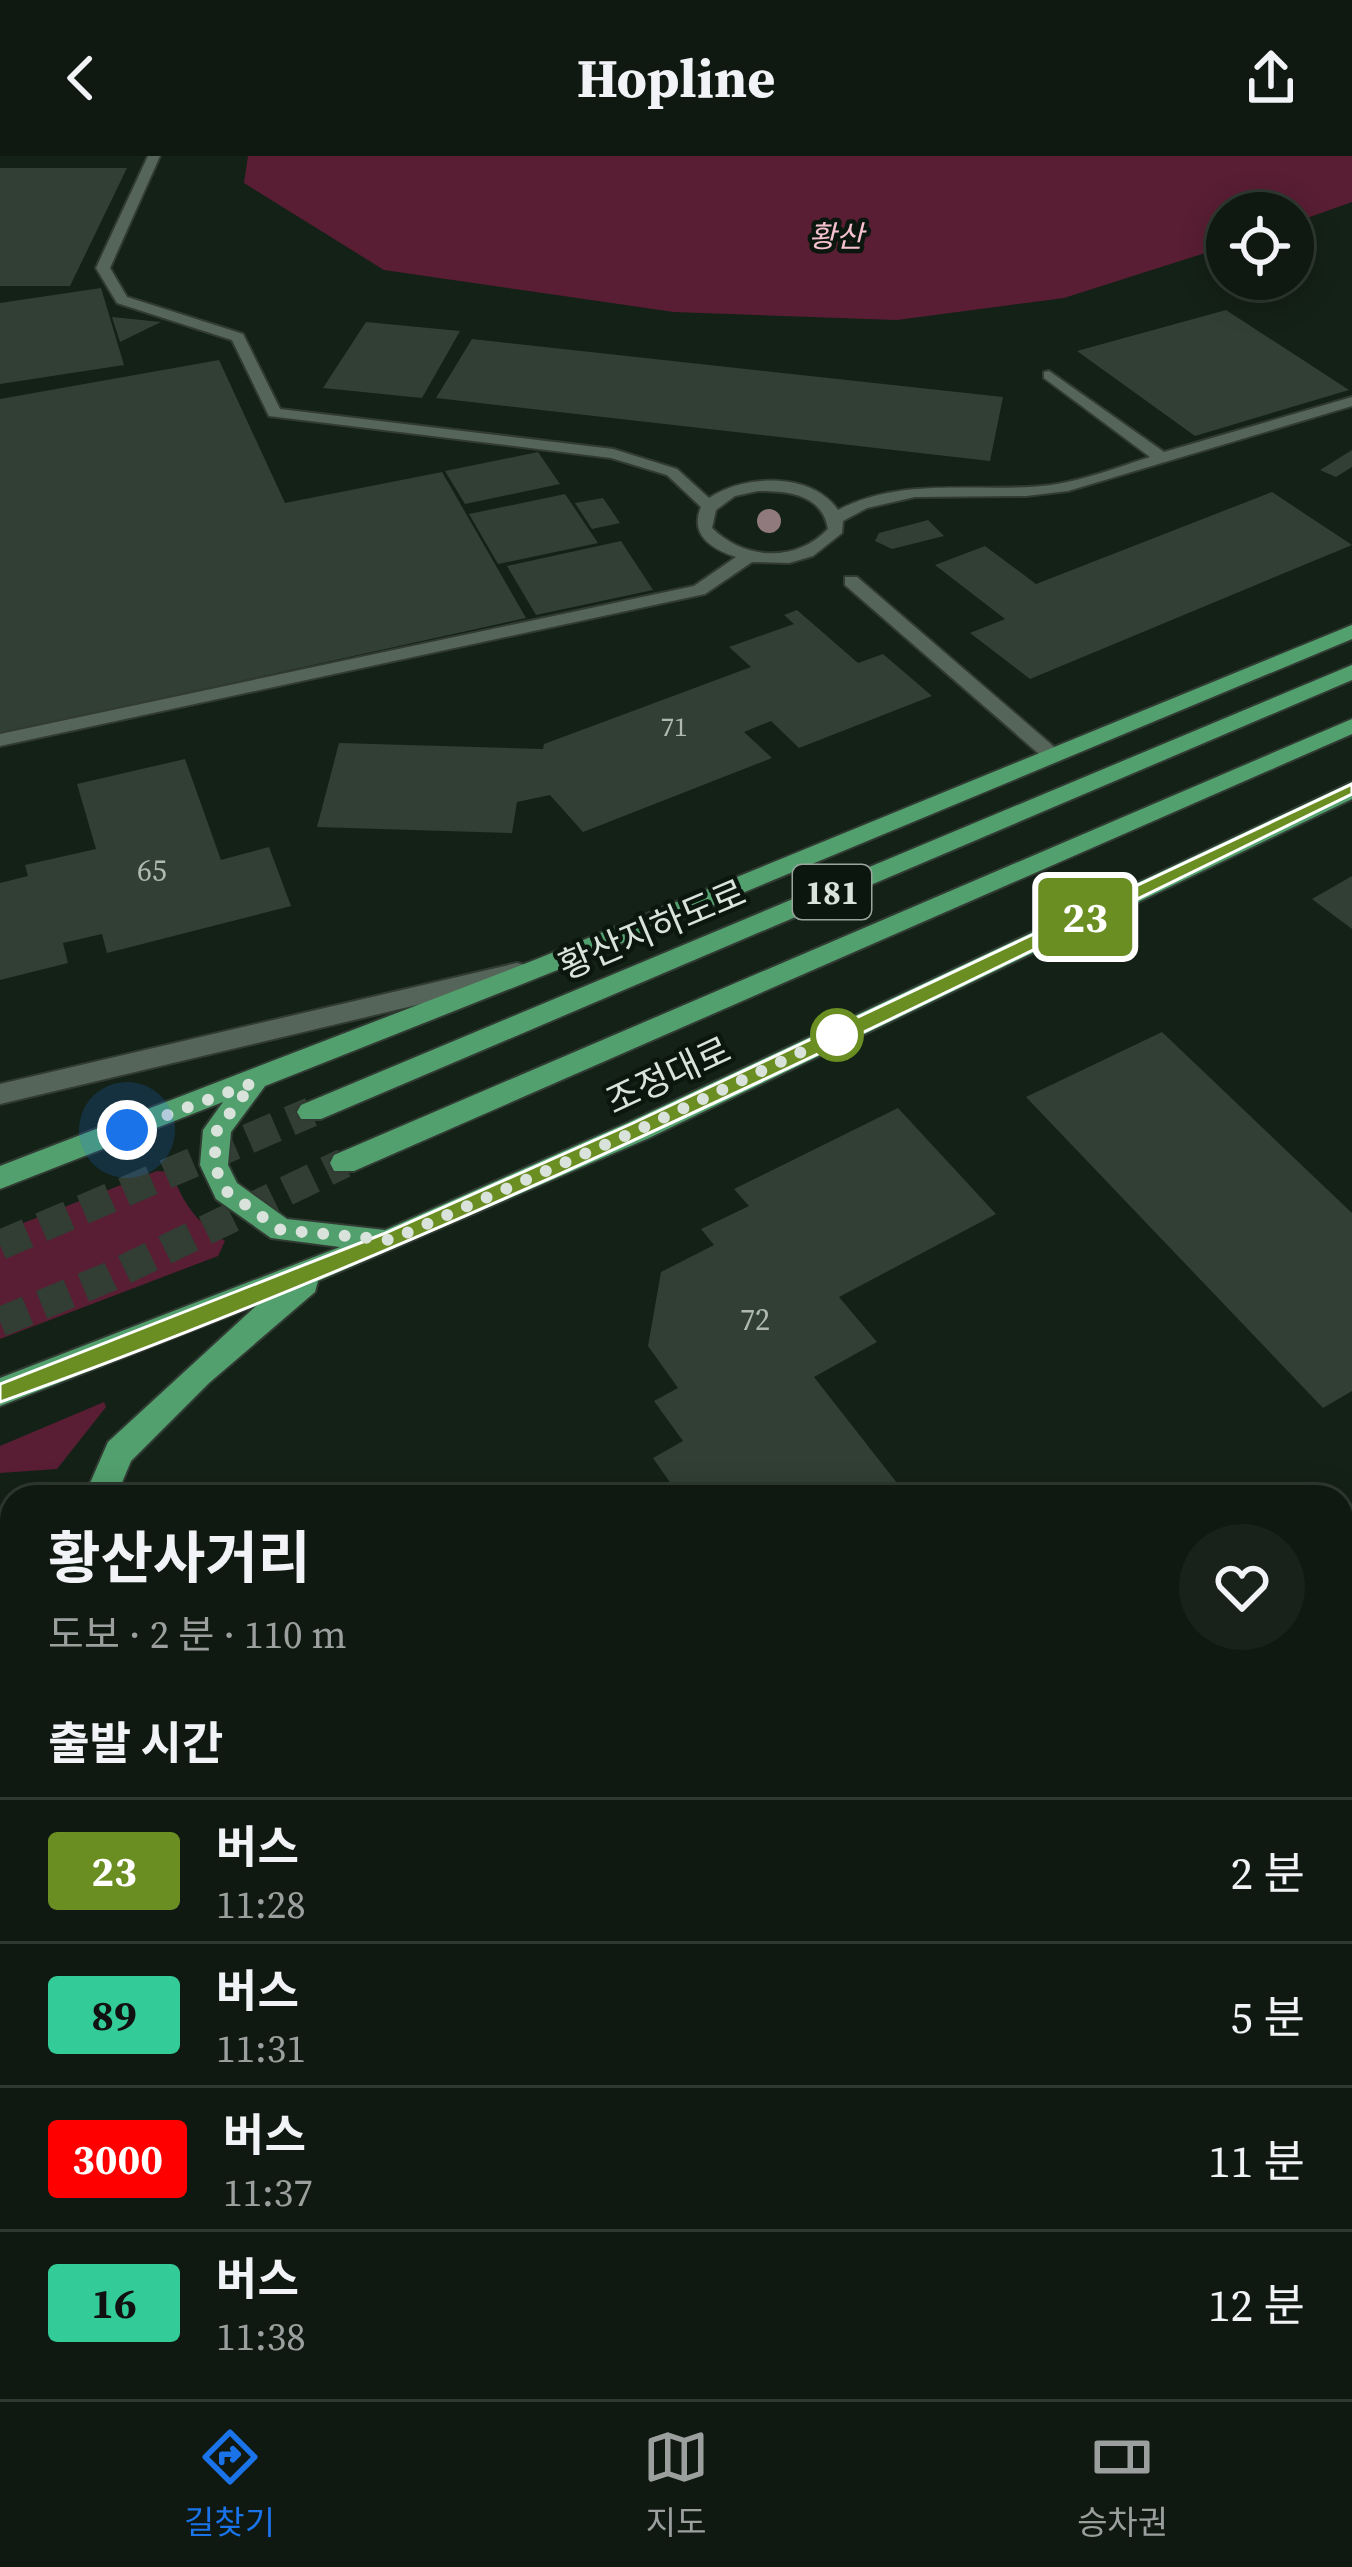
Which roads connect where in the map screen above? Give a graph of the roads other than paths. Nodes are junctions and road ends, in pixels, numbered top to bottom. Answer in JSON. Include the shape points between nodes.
{"nodes":[{"id":1,"x":154,"y":156,"type":"edge"},
{"id":2,"x":1049,"y":375,"type":"dead end"},
{"id":3,"x":1352,"y":401,"type":"edge"},
{"id":4,"x":1162,"y":458,"type":"junction"},
{"id":5,"x":709,"y":506,"type":"junction"},
{"id":6,"x":836,"y":518,"type":"junction"},
{"id":7,"x":748,"y":556,"type":"junction"},
{"id":8,"x":851,"y":581,"type":"dead end"},
{"id":9,"x":1352,"y":632,"type":"edge"},
{"id":10,"x":1352,"y":672,"type":"edge"},
{"id":11,"x":1352,"y":726,"type":"edge"},
{"id":12,"x":0,"y":740,"type":"edge"},
{"id":13,"x":1053,"y":756,"type":"junction"},
{"id":14,"x":1352,"y":790,"type":"edge"},
{"id":15,"x":546,"y":965,"type":"junction"},
{"id":16,"x":253,"y":1083,"type":"junction"},
{"id":17,"x":0,"y":1094,"type":"edge"},
{"id":18,"x":311,"y":1112,"type":"tunnel mouth"},
{"id":19,"x":344,"y":1163,"type":"tunnel mouth"},
{"id":20,"x":0,"y":1178,"type":"edge"},
{"id":21,"x":391,"y":1240,"type":"junction"},
{"id":22,"x":325,"y":1265,"type":"junction"},
{"id":23,"x":0,"y":1392,"type":"edge"},
{"id":24,"x":105,"y":1485,"type":"edge"}],
"edges":[{"from":1,"to":5,"type":"lane","via":[[103,268],[122,300],[238,337],[274,412],[614,454],[672,472]]},
{"from":2,"to":4,"type":"lane"},
{"from":3,"to":4,"type":"lane"},
{"from":4,"to":6,"type":"lane","via":[[1058,488],[902,494]]},
{"from":5,"to":6,"type":"lane","via":[[738,489],[779,486],[817,497]]},
{"from":5,"to":7,"type":"lane","via":[[704,529]]},
{"from":6,"to":7,"type":"lane","via":[[836,530],[813,551]]},
{"from":7,"to":12,"type":"lane","via":[[699,590]]},
{"from":8,"to":13,"type":"lane"},
{"from":9,"to":13,"type":"main road"},
{"from":10,"to":18,"type":"main road","name":"황산지하도로","number":"181"},
{"from":11,"to":19,"type":"main road","number":"181"},
{"from":13,"to":15,"type":"main road"},
{"from":14,"to":21,"type":"main road","name":"조정대로"},
{"from":15,"to":16,"type":"main road"},
{"from":15,"to":17,"type":"main road"},
{"from":16,"to":20,"type":"main road"},
{"from":16,"to":21,"type":"main road","via":[[217,1130],[214,1165],[226,1191],[281,1230]]},
{"from":21,"to":22,"type":"main road","name":"조정대로"},
{"from":22,"to":23,"type":"main road","name":"조정대로"},
{"from":22,"to":24,"type":"main road","via":[[119,1452]]}]}
